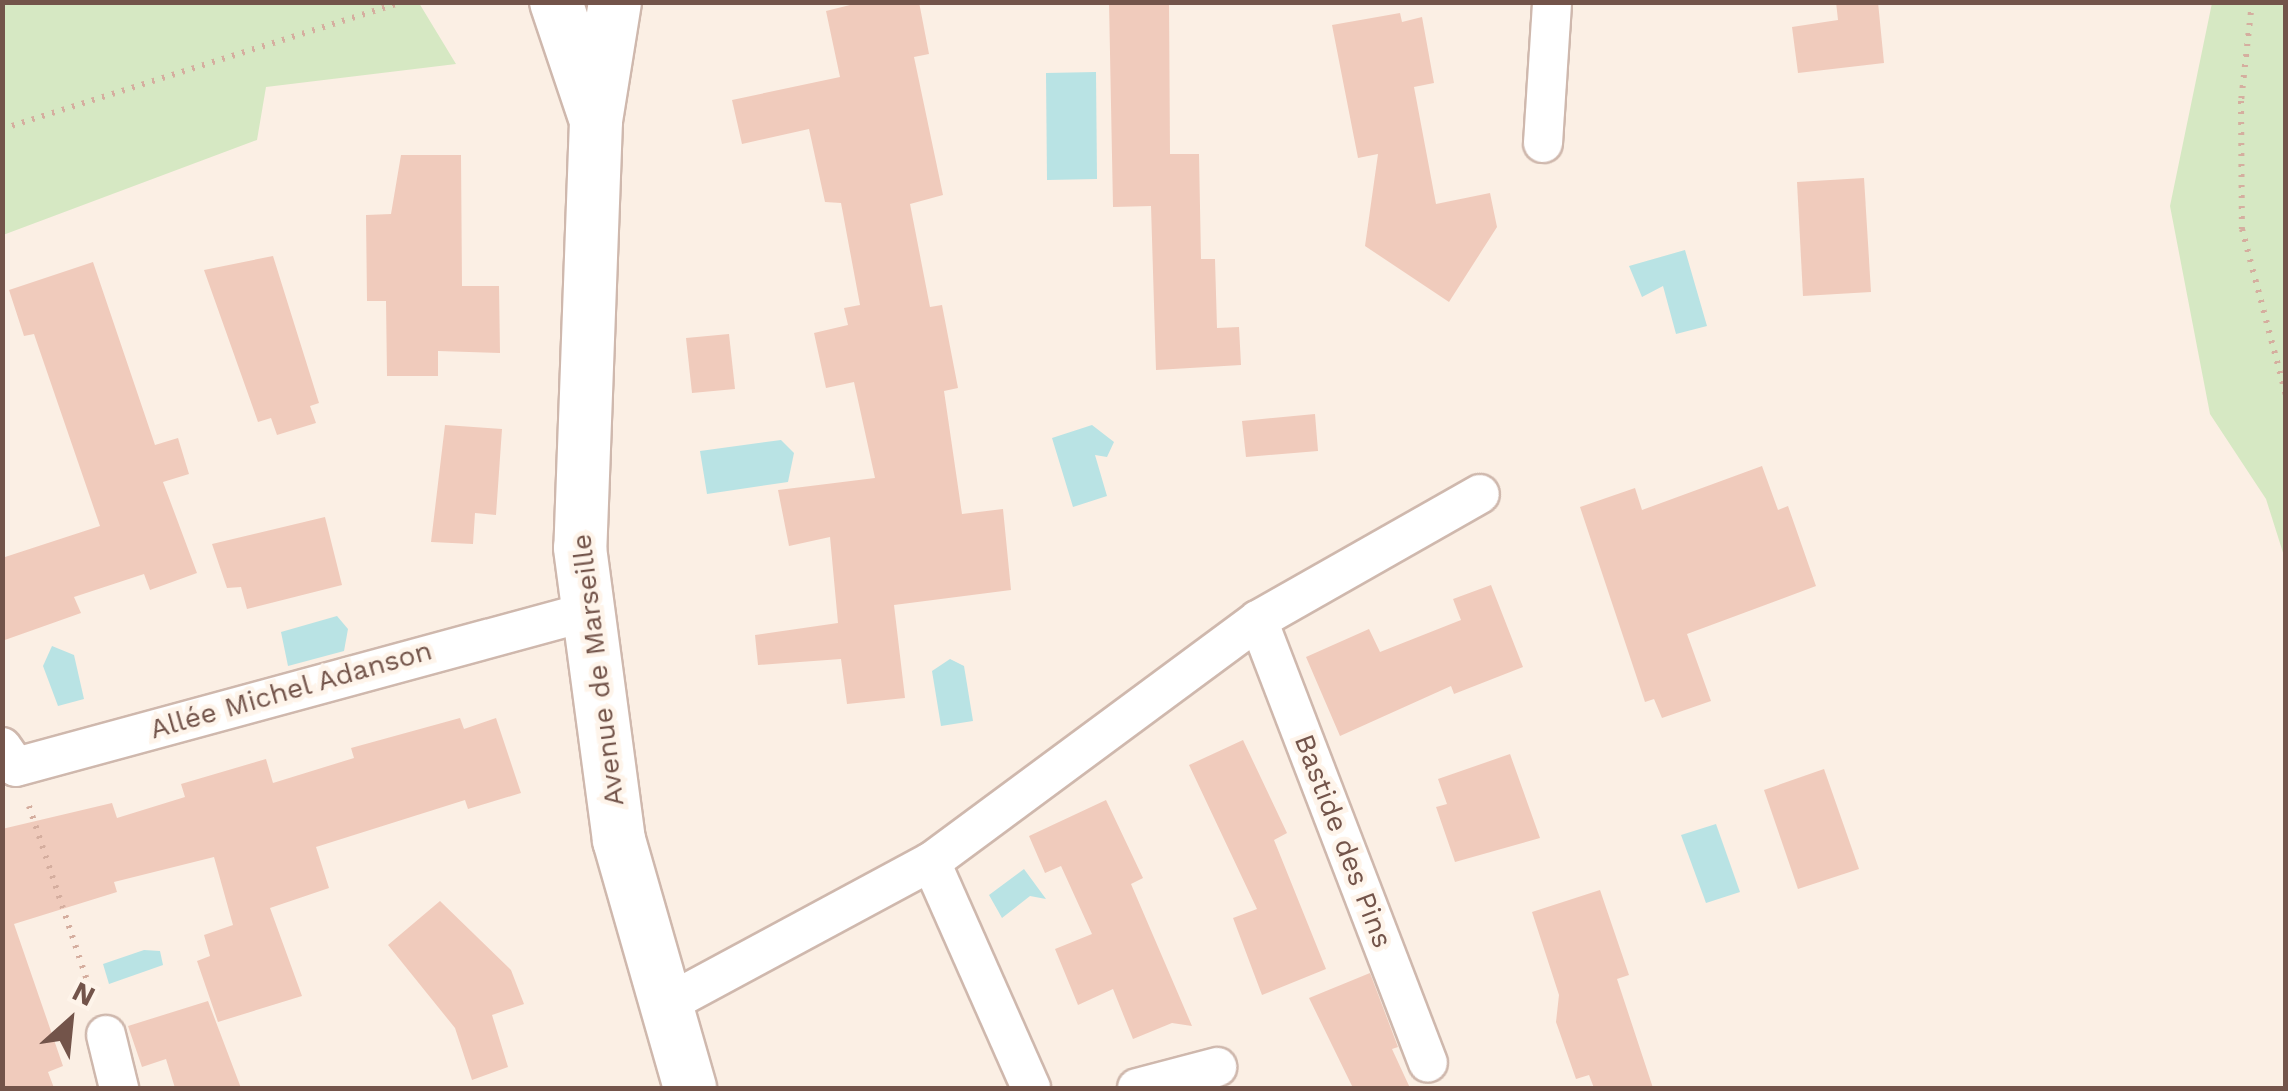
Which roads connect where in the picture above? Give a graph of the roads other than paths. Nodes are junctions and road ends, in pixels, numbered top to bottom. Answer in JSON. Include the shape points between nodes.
{"nodes":[{"id":1,"x":556,"y":2,"type":"edge"},
{"id":2,"x":614,"y":2,"type":"edge"},
{"id":3,"x":1552,"y":2,"type":"edge"},
{"id":4,"x":596,"y":121,"type":"junction"},
{"id":5,"x":1543,"y":142,"type":"dead end"},
{"id":6,"x":1480,"y":494,"type":"dead end"},
{"id":7,"x":590,"y":611,"type":"junction"},
{"id":8,"x":1258,"y":620,"type":"junction"},
{"id":9,"x":9,"y":757,"type":"edge"},
{"id":10,"x":932,"y":862,"type":"junction"},
{"id":11,"x":665,"y":1004,"type":"junction"},
{"id":12,"x":106,"y":1035,"type":"road end"},
{"id":13,"x":1428,"y":1062,"type":"dead end"},
{"id":14,"x":1216,"y":1067,"type":"dead end"},
{"id":15,"x":118,"y":1088,"type":"edge"},
{"id":16,"x":690,"y":1088,"type":"edge"},
{"id":17,"x":1031,"y":1088,"type":"edge"},
{"id":18,"x":1138,"y":1088,"type":"edge"}],
"edges":[{"from":1,"to":4,"type":"street","name":"Avenue de Marseille"},
{"from":2,"to":4,"type":"street","name":"Avenue de Marseille"},
{"from":3,"to":5,"type":"street"},
{"from":4,"to":7,"type":"street","name":"Avenue de Marseille","via":[[580,548]]},
{"from":6,"to":8,"type":"street"},
{"from":7,"to":9,"type":"street","name":"Allée Michel Adanson"},
{"from":7,"to":11,"type":"street","name":"Avenue de Marseille","via":[[619,840]]},
{"from":8,"to":10,"type":"street"},
{"from":8,"to":13,"type":"street","name":"Bastide des Pins"},
{"from":10,"to":11,"type":"street"},
{"from":10,"to":17,"type":"street"},
{"from":11,"to":16,"type":"street","name":"Avenue de Marseille"},
{"from":12,"to":15,"type":"street"},
{"from":14,"to":18,"type":"street"}]}
